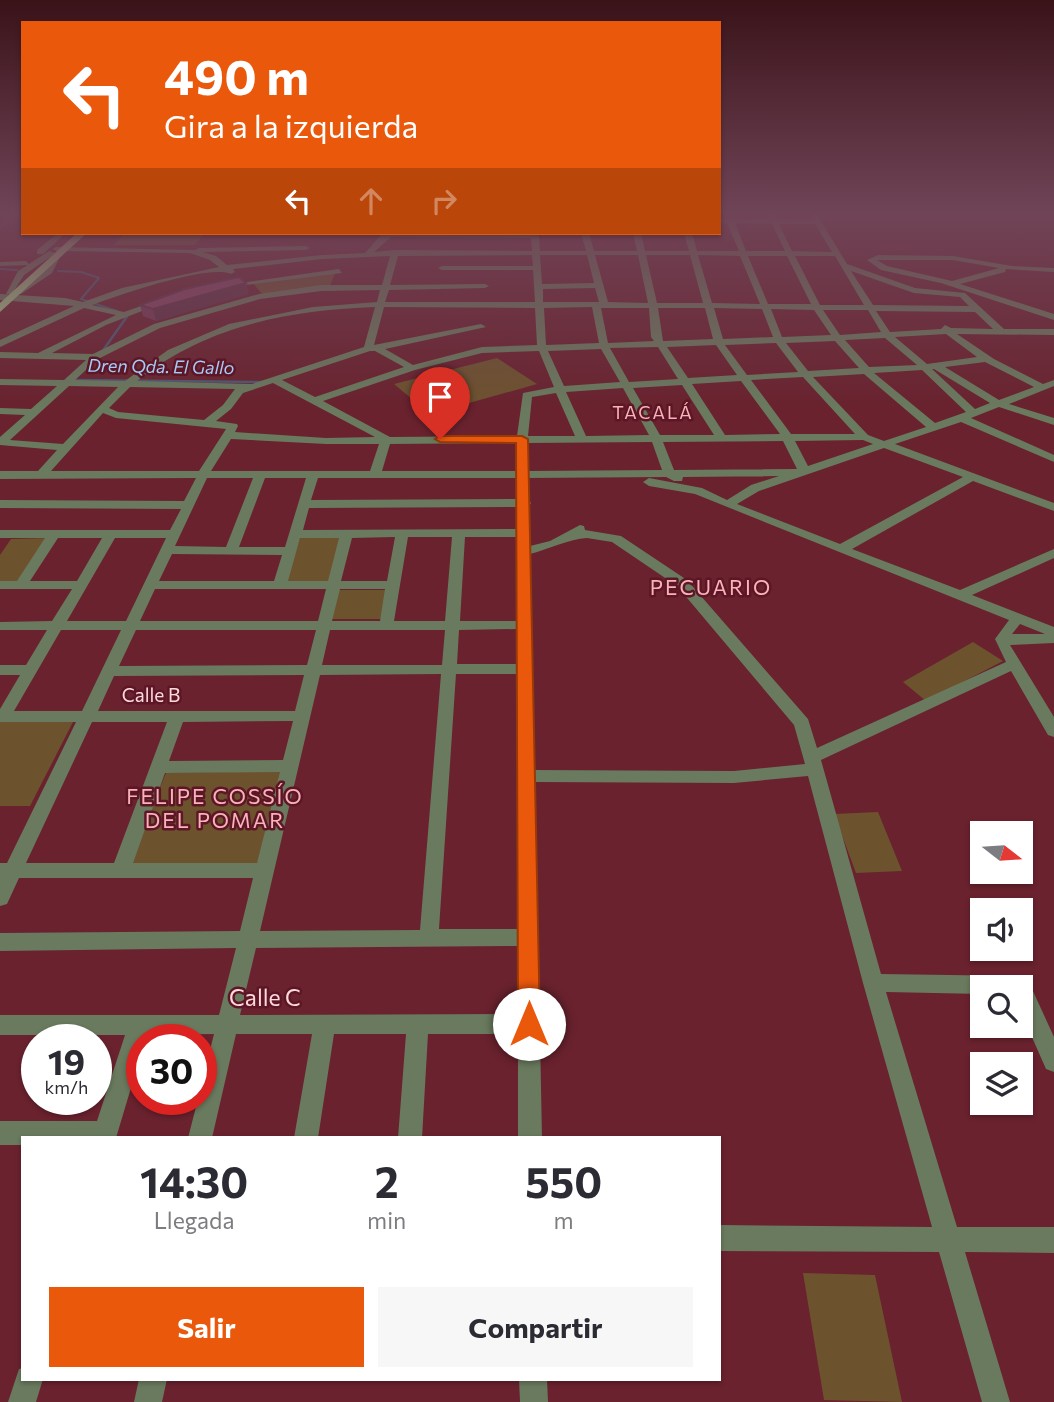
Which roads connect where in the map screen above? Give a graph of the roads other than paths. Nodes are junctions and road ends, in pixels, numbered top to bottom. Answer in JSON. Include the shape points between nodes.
{"nodes":[{"id":1,"x":17,"y":278,"type":"edge"},
{"id":2,"x":18,"y":278,"type":"edge"},
{"id":3,"x":26,"y":278,"type":"edge"},
{"id":4,"x":173,"y":278,"type":"edge"},
{"id":5,"x":238,"y":278,"type":"edge"},
{"id":6,"x":274,"y":278,"type":"edge"},
{"id":7,"x":338,"y":278,"type":"edge"},
{"id":8,"x":388,"y":278,"type":"edge"},
{"id":9,"x":440,"y":278,"type":"edge"},
{"id":10,"x":485,"y":278,"type":"edge"},
{"id":11,"x":539,"y":278,"type":"edge"},
{"id":12,"x":597,"y":278,"type":"edge"},
{"id":13,"x":648,"y":278,"type":"edge"},
{"id":14,"x":700,"y":278,"type":"edge"},
{"id":15,"x":752,"y":278,"type":"edge"},
{"id":16,"x":802,"y":278,"type":"edge"},
{"id":17,"x":853,"y":278,"type":"edge"},
{"id":18,"x":880,"y":278,"type":"edge"},
{"id":19,"x":927,"y":278,"type":"edge"},
{"id":20,"x":972,"y":278,"type":"edge"},
{"id":21,"x":242,"y":282,"type":"junction"},
{"id":22,"x":950,"y":284,"type":"junction"},
{"id":23,"x":386,"y":285,"type":"junction"},
{"id":24,"x":599,"y":285,"type":"junction"},
{"id":25,"x":439,"y":286,"type":"junction"},
{"id":26,"x":485,"y":286,"type":"junction"},
{"id":27,"x":540,"y":286,"type":"junction"},
{"id":28,"x":336,"y":287,"type":"junction"},
{"id":29,"x":216,"y":288,"type":"edge"},
{"id":30,"x":914,"y":290,"type":"junction"},
{"id":31,"x":6,"y":295,"type":"edge"},
{"id":32,"x":259,"y":297,"type":"junction"},
{"id":33,"x":178,"y":298,"type":"edge"},
{"id":34,"x":83,"y":303,"type":"junction"},
{"id":35,"x":600,"y":304,"type":"junction"},
{"id":36,"x":653,"y":304,"type":"junction"},
{"id":37,"x":706,"y":304,"type":"junction"},
{"id":38,"x":379,"y":305,"type":"junction"},
{"id":39,"x":434,"y":305,"type":"junction"},
{"id":40,"x":481,"y":305,"type":"junction"},
{"id":41,"x":539,"y":305,"type":"junction"},
{"id":42,"x":762,"y":305,"type":"junction"},
{"id":43,"x":816,"y":306,"type":"junction"},
{"id":44,"x":871,"y":307,"type":"junction"},
{"id":45,"x":928,"y":308,"type":"junction"},
{"id":46,"x":0,"y":309,"type":"edge"},
{"id":47,"x":979,"y":309,"type":"junction"},
{"id":48,"x":124,"y":314,"type":"junction"},
{"id":49,"x":275,"y":314,"type":"junction"},
{"id":50,"x":431,"y":316,"type":"dead end"},
{"id":51,"x":1054,"y":317,"type":"edge"},
{"id":52,"x":157,"y":326,"type":"junction"},
{"id":53,"x":481,"y":327,"type":"junction"},
{"id":54,"x":170,"y":330,"type":"dead end"},
{"id":55,"x":948,"y":331,"type":"junction"},
{"id":56,"x":1002,"y":332,"type":"junction"},
{"id":57,"x":1054,"y":332,"type":"edge"},
{"id":58,"x":183,"y":334,"type":"dead end"},
{"id":59,"x":887,"y":335,"type":"junction"},
{"id":60,"x":837,"y":338,"type":"junction"},
{"id":61,"x":196,"y":339,"type":"junction"},
{"id":62,"x":779,"y":340,"type":"junction"},
{"id":63,"x":719,"y":343,"type":"junction"},
{"id":64,"x":0,"y":344,"type":"edge"},
{"id":65,"x":661,"y":345,"type":"junction"},
{"id":66,"x":604,"y":346,"type":"junction"},
{"id":67,"x":542,"y":348,"type":"junction"},
{"id":68,"x":372,"y":349,"type":"junction"},
{"id":69,"x":482,"y":350,"type":"junction"},
{"id":70,"x":0,"y":355,"type":"edge"},
{"id":71,"x":38,"y":356,"type":"junction"},
{"id":72,"x":95,"y":357,"type":"junction"},
{"id":73,"x":987,"y":359,"type":"junction"},
{"id":74,"x":931,"y":366,"type":"junction"},
{"id":75,"x":412,"y":368,"type":"junction"},
{"id":76,"x":867,"y":370,"type":"junction"},
{"id":77,"x":806,"y":375,"type":"junction"},
{"id":78,"x":744,"y":377,"type":"junction"},
{"id":79,"x":274,"y":380,"type":"junction"},
{"id":80,"x":684,"y":380,"type":"junction"},
{"id":81,"x":0,"y":382,"type":"edge"},
{"id":82,"x":66,"y":383,"type":"junction"},
{"id":83,"x":127,"y":383,"type":"junction"},
{"id":84,"x":1054,"y":383,"type":"edge"},
{"id":85,"x":626,"y":385,"type":"junction"},
{"id":86,"x":256,"y":386,"type":"junction"},
{"id":87,"x":1041,"y":387,"type":"junction"},
{"id":88,"x":559,"y":390,"type":"junction"},
{"id":89,"x":314,"y":401,"type":"junction"},
{"id":90,"x":997,"y":403,"type":"junction"},
{"id":91,"x":103,"y":409,"type":"junction"},
{"id":92,"x":0,"y":411,"type":"edge"},
{"id":93,"x":32,"y":412,"type":"junction"},
{"id":94,"x":968,"y":415,"type":"junction"},
{"id":95,"x":1054,"y":422,"type":"edge"},
{"id":96,"x":206,"y":424,"type":"junction"},
{"id":97,"x":932,"y":426,"type":"junction"},
{"id":98,"x":227,"y":435,"type":"junction"},
{"id":99,"x":722,"y":437,"type":"junction"},
{"id":100,"x":787,"y":437,"type":"junction"},
{"id":101,"x":864,"y":437,"type":"junction"},
{"id":102,"x":656,"y":438,"type":"junction"},
{"id":103,"x":386,"y":439,"type":"junction"},
{"id":104,"x":522,"y":439,"type":"junction"},
{"id":105,"x":582,"y":439,"type":"junction"},
{"id":106,"x":0,"y":442,"type":"edge"},
{"id":107,"x":882,"y":445,"type":"junction"},
{"id":108,"x":67,"y":448,"type":"junction"},
{"id":109,"x":1054,"y":459,"type":"edge"},
{"id":110,"x":805,"y":472,"type":"junction"},
{"id":111,"x":524,"y":473,"type":"junction"},
{"id":112,"x":313,"y":474,"type":"junction"},
{"id":113,"x":375,"y":474,"type":"junction"},
{"id":114,"x":0,"y":475,"type":"edge"},
{"id":115,"x":41,"y":475,"type":"junction"},
{"id":116,"x":202,"y":475,"type":"junction"},
{"id":117,"x":260,"y":475,"type":"junction"},
{"id":118,"x":670,"y":475,"type":"junction"},
{"id":119,"x":615,"y":476,"type":"junction"},
{"id":120,"x":972,"y":477,"type":"junction"},
{"id":121,"x":698,"y":491,"type":"junction"},
{"id":122,"x":525,"y":503,"type":"junction"},
{"id":123,"x":0,"y":504,"type":"edge"},
{"id":124,"x":304,"y":504,"type":"junction"},
{"id":125,"x":188,"y":505,"type":"junction"},
{"id":126,"x":728,"y":505,"type":"junction"},
{"id":127,"x":1054,"y":507,"type":"edge"},
{"id":128,"x":4,"y":534,"type":"edge"},
{"id":129,"x":54,"y":534,"type":"junction"},
{"id":130,"x":111,"y":534,"type":"junction"},
{"id":131,"x":174,"y":534,"type":"junction"},
{"id":132,"x":295,"y":534,"type":"junction"},
{"id":133,"x":346,"y":534,"type":"junction"},
{"id":134,"x":402,"y":534,"type":"junction"},
{"id":135,"x":460,"y":534,"type":"junction"},
{"id":136,"x":525,"y":542,"type":"junction"},
{"id":137,"x":0,"y":546,"type":"edge"},
{"id":138,"x":843,"y":548,"type":"junction"},
{"id":139,"x":166,"y":550,"type":"junction"},
{"id":140,"x":231,"y":551,"type":"junction"},
{"id":141,"x":290,"y":551,"type":"junction"},
{"id":142,"x":1054,"y":552,"type":"edge"},
{"id":143,"x":0,"y":584,"type":"edge"},
{"id":144,"x":21,"y":585,"type":"junction"},
{"id":145,"x":82,"y":585,"type":"junction"},
{"id":146,"x":149,"y":585,"type":"junction"},
{"id":147,"x":281,"y":585,"type":"junction"},
{"id":148,"x":332,"y":585,"type":"junction"},
{"id":149,"x":394,"y":585,"type":"junction"},
{"id":150,"x":961,"y":596,"type":"junction"},
{"id":151,"x":1018,"y":618,"type":"junction"},
{"id":152,"x":386,"y":625,"type":"junction"},
{"id":153,"x":454,"y":625,"type":"junction"},
{"id":154,"x":526,"y":625,"type":"junction"},
{"id":155,"x":0,"y":626,"type":"edge"},
{"id":156,"x":58,"y":626,"type":"junction"},
{"id":157,"x":129,"y":626,"type":"junction"},
{"id":158,"x":324,"y":626,"type":"junction"},
{"id":159,"x":1054,"y":632,"type":"edge"},
{"id":160,"x":1054,"y":638,"type":"edge"},
{"id":161,"x":1002,"y":639,"type":"junction"},
{"id":162,"x":1014,"y":664,"type":"junction"},
{"id":163,"x":526,"y":669,"type":"junction"},
{"id":164,"x":0,"y":670,"type":"edge"},
{"id":165,"x":31,"y":670,"type":"junction"},
{"id":166,"x":314,"y":670,"type":"junction"},
{"id":167,"x":450,"y":670,"type":"junction"},
{"id":168,"x":108,"y":671,"type":"junction"},
{"id":169,"x":177,"y":716,"type":"junction"},
{"id":170,"x":303,"y":716,"type":"junction"},
{"id":171,"x":2,"y":717,"type":"edge"},
{"id":172,"x":86,"y":717,"type":"junction"},
{"id":173,"x":1054,"y":731,"type":"edge"},
{"id":174,"x":811,"y":764,"type":"junction"},
{"id":175,"x":291,"y":765,"type":"junction"},
{"id":176,"x":158,"y":768,"type":"junction"},
{"id":177,"x":527,"y":776,"type":"junction"},
{"id":178,"x":121,"y":870,"type":"junction"},
{"id":179,"x":266,"y":870,"type":"junction"},
{"id":180,"x":7,"y":871,"type":"edge"},
{"id":181,"x":0,"y":898,"type":"edge"},
{"id":182,"x":429,"y":937,"type":"junction"},
{"id":183,"x":528,"y":937,"type":"junction"},
{"id":184,"x":250,"y":939,"type":"junction"},
{"id":185,"x":0,"y":942,"type":"edge"},
{"id":186,"x":873,"y":983,"type":"junction"},
{"id":187,"x":126,"y":1024,"type":"edge"},
{"id":188,"x":217,"y":1024,"type":"edge"},
{"id":189,"x":227,"y":1024,"type":"junction"},
{"id":190,"x":325,"y":1024,"type":"junction"},
{"id":191,"x":418,"y":1024,"type":"junction"},
{"id":192,"x":529,"y":1024,"type":"junction"},
{"id":193,"x":0,"y":1025,"type":"edge"},
{"id":194,"x":1054,"y":1062,"type":"edge"},
{"id":195,"x":126,"y":1066,"type":"edge"},
{"id":196,"x":0,"y":1133,"type":"edge"},
{"id":197,"x":105,"y":1135,"type":"edge"},
{"id":198,"x":200,"y":1136,"type":"edge"},
{"id":199,"x":306,"y":1136,"type":"edge"},
{"id":200,"x":410,"y":1136,"type":"edge"},
{"id":201,"x":530,"y":1136,"type":"edge"},
{"id":202,"x":721,"y":1238,"type":"edge"},
{"id":203,"x":947,"y":1238,"type":"junction"},
{"id":204,"x":1054,"y":1240,"type":"edge"},
{"id":205,"x":28,"y":1381,"type":"edge"},
{"id":206,"x":153,"y":1381,"type":"edge"},
{"id":207,"x":533,"y":1381,"type":"edge"},
{"id":208,"x":22,"y":1402,"type":"edge"},
{"id":209,"x":148,"y":1402,"type":"edge"},
{"id":210,"x":534,"y":1402,"type":"edge"},
{"id":211,"x":996,"y":1402,"type":"edge"}],
"edges":[{"from":1,"to":31,"type":"street"},
{"from":2,"to":31,"type":"street"},
{"from":3,"to":31,"type":"highway"},
{"from":4,"to":34,"type":"street"},
{"from":5,"to":21,"type":"street"},
{"from":6,"to":21,"type":"street"},
{"from":7,"to":28,"type":"street"},
{"from":8,"to":23,"type":"street"},
{"from":9,"to":25,"type":"street"},
{"from":10,"to":26,"type":"street"},
{"from":11,"to":27,"type":"street"},
{"from":12,"to":24,"type":"street"},
{"from":13,"to":36,"type":"street"},
{"from":14,"to":37,"type":"street"},
{"from":15,"to":42,"type":"street"},
{"from":16,"to":43,"type":"street"},
{"from":17,"to":44,"type":"street"},
{"from":18,"to":30,"type":"street"},
{"from":19,"to":22,"type":"street"},
{"from":20,"to":22,"type":"street"},
{"from":21,"to":29,"type":"street"},
{"from":21,"to":32,"type":"street"},
{"from":22,"to":51,"type":"street"},
{"from":23,"to":25,"type":"street"},
{"from":23,"to":28,"type":"street"},
{"from":23,"to":38,"type":"street"},
{"from":24,"to":27,"type":"street"},
{"from":24,"to":35,"type":"street"},
{"from":25,"to":26,"type":"street"},
{"from":26,"to":40,"type":"street"},
{"from":27,"to":41,"type":"street"},
{"from":28,"to":32,"type":"street"},
{"from":30,"to":45,"type":"street"},
{"from":30,"to":47,"type":"street","via":[[962,296]]},
{"from":31,"to":34,"type":"street"},
{"from":31,"to":46,"type":"highway"},
{"from":32,"to":49,"type":"street"},
{"from":32,"to":52,"type":"street"},
{"from":33,"to":48,"type":"street"},
{"from":34,"to":48,"type":"street"},
{"from":34,"to":64,"type":"street"},
{"from":35,"to":36,"type":"street"},
{"from":35,"to":41,"type":"street"},
{"from":35,"to":66,"type":"street"},
{"from":36,"to":37,"type":"street"},
{"from":36,"to":65,"type":"street"},
{"from":37,"to":42,"type":"street"},
{"from":37,"to":63,"type":"street"},
{"from":38,"to":39,"type":"street"},
{"from":38,"to":49,"type":"street"},
{"from":38,"to":68,"type":"street"},
{"from":39,"to":40,"type":"street"},
{"from":39,"to":50,"type":"street"},
{"from":40,"to":41,"type":"street"},
{"from":40,"to":53,"type":"street"},
{"from":41,"to":67,"type":"street"},
{"from":42,"to":43,"type":"street"},
{"from":42,"to":62,"type":"street"},
{"from":43,"to":44,"type":"street"},
{"from":43,"to":60,"type":"street"},
{"from":44,"to":45,"type":"street"},
{"from":44,"to":59,"type":"street"},
{"from":45,"to":47,"type":"street"},
{"from":45,"to":55,"type":"street"},
{"from":47,"to":56,"type":"street"},
{"from":48,"to":52,"type":"street"},
{"from":48,"to":71,"type":"street"},
{"from":48,"to":72,"type":"street"},
{"from":49,"to":61,"type":"street"},
{"from":52,"to":54,"type":"street"},
{"from":52,"to":72,"type":"street"},
{"from":53,"to":68,"type":"street","via":[[428,332]]},
{"from":53,"to":69,"type":"street"},
{"from":55,"to":56,"type":"street"},
{"from":55,"to":59,"type":"street"},
{"from":55,"to":73,"type":"street"},
{"from":56,"to":57,"type":"street"},
{"from":58,"to":61,"type":"street"},
{"from":59,"to":60,"type":"street"},
{"from":59,"to":74,"type":"street"},
{"from":60,"to":62,"type":"street"},
{"from":60,"to":76,"type":"street"},
{"from":61,"to":83,"type":"street","via":[[160,357]]},
{"from":62,"to":63,"type":"street"},
{"from":62,"to":77,"type":"street"},
{"from":63,"to":65,"type":"street"},
{"from":63,"to":78,"type":"street"},
{"from":65,"to":66,"type":"street"},
{"from":65,"to":80,"type":"street"},
{"from":66,"to":67,"type":"street"},
{"from":66,"to":85,"type":"street"},
{"from":67,"to":69,"type":"street"},
{"from":67,"to":88,"type":"street"},
{"from":68,"to":75,"type":"street"},
{"from":68,"to":79,"type":"street"},
{"from":69,"to":75,"type":"street"},
{"from":70,"to":71,"type":"street"},
{"from":71,"to":72,"type":"street"},
{"from":72,"to":82,"type":"street"},
{"from":73,"to":74,"type":"street"},
{"from":73,"to":87,"type":"street"},
{"from":74,"to":76,"type":"street"},
{"from":74,"to":90,"type":"street"},
{"from":74,"to":94,"type":"street"},
{"from":75,"to":89,"type":"street"},
{"from":76,"to":77,"type":"street"},
{"from":76,"to":97,"type":"street"},
{"from":77,"to":78,"type":"street"},
{"from":77,"to":101,"type":"street"},
{"from":78,"to":80,"type":"street"},
{"from":78,"to":100,"type":"street"},
{"from":79,"to":86,"type":"street"},
{"from":79,"to":89,"type":"street"},
{"from":80,"to":85,"type":"street"},
{"from":80,"to":99,"type":"street"},
{"from":81,"to":82,"type":"street"},
{"from":82,"to":83,"type":"street"},
{"from":82,"to":93,"type":"street"},
{"from":83,"to":86,"type":"street"},
{"from":83,"to":91,"type":"street"},
{"from":84,"to":87,"type":"street"},
{"from":85,"to":88,"type":"street"},
{"from":85,"to":102,"type":"street"},
{"from":86,"to":96,"type":"street","via":[[239,391]]},
{"from":87,"to":90,"type":"street"},
{"from":88,"to":104,"type":"street","via":[[527,395]]},
{"from":88,"to":105,"type":"street"},
{"from":89,"to":103,"type":"street"},
{"from":90,"to":94,"type":"street"},
{"from":90,"to":95,"type":"street"},
{"from":91,"to":96,"type":"street","via":[[116,415]]},
{"from":91,"to":108,"type":"street"},
{"from":92,"to":93,"type":"street"},
{"from":93,"to":106,"type":"street"},
{"from":94,"to":97,"type":"street"},
{"from":94,"to":109,"type":"street"},
{"from":96,"to":98,"type":"street","via":[[233,426]]},
{"from":97,"to":107,"type":"street"},
{"from":98,"to":103,"type":"street","via":[[326,441]]},
{"from":98,"to":116,"type":"street"},
{"from":99,"to":100,"type":"street"},
{"from":99,"to":102,"type":"street"},
{"from":100,"to":101,"type":"street"},
{"from":100,"to":110,"type":"street"},
{"from":101,"to":107,"type":"street"},
{"from":102,"to":105,"type":"street"},
{"from":102,"to":118,"type":"street"},
{"from":103,"to":104,"type":"street"},
{"from":103,"to":113,"type":"street"},
{"from":104,"to":105,"type":"street"},
{"from":104,"to":111,"type":"street"},
{"from":106,"to":108,"type":"street"},
{"from":107,"to":110,"type":"street"},
{"from":107,"to":120,"type":"street"},
{"from":108,"to":115,"type":"street"},
{"from":110,"to":118,"type":"street"},
{"from":110,"to":126,"type":"street","via":[[755,488]]},
{"from":111,"to":113,"type":"street"},
{"from":111,"to":119,"type":"street"},
{"from":111,"to":122,"type":"street"},
{"from":112,"to":113,"type":"street"},
{"from":112,"to":117,"type":"street"},
{"from":112,"to":124,"type":"street"},
{"from":114,"to":115,"type":"street"},
{"from":115,"to":116,"type":"street"},
{"from":116,"to":117,"type":"street"},
{"from":116,"to":125,"type":"street"},
{"from":117,"to":140,"type":"street"},
{"from":118,"to":119,"type":"street"},
{"from":118,"to":121,"type":"street"},
{"from":119,"to":121,"type":"street"},
{"from":120,"to":127,"type":"street"},
{"from":120,"to":138,"type":"street"},
{"from":121,"to":126,"type":"street"},
{"from":122,"to":124,"type":"street"},
{"from":122,"to":136,"type":"street"},
{"from":123,"to":125,"type":"street"},
{"from":124,"to":132,"type":"street"},
{"from":125,"to":131,"type":"street"},
{"from":126,"to":138,"type":"street"},
{"from":128,"to":129,"type":"street"},
{"from":128,"to":137,"type":"street"},
{"from":129,"to":130,"type":"street"},
{"from":129,"to":144,"type":"street"},
{"from":130,"to":131,"type":"street"},
{"from":130,"to":145,"type":"street"},
{"from":131,"to":139,"type":"street"},
{"from":132,"to":133,"type":"street"},
{"from":132,"to":141,"type":"street"},
{"from":133,"to":134,"type":"street"},
{"from":133,"to":148,"type":"street"},
{"from":134,"to":135,"type":"street"},
{"from":134,"to":149,"type":"street"},
{"from":135,"to":136,"type":"street"},
{"from":135,"to":153,"type":"street"},
{"from":136,"to":154,"type":"street"},
{"from":136,"to":174,"type":"street","via":[[542,548],[579,530],[616,539],[682,583],[802,723]]},
{"from":138,"to":150,"type":"street"},
{"from":139,"to":140,"type":"street"},
{"from":139,"to":146,"type":"street"},
{"from":140,"to":141,"type":"street"},
{"from":141,"to":147,"type":"street"},
{"from":142,"to":150,"type":"street"},
{"from":143,"to":144,"type":"street"},
{"from":144,"to":145,"type":"street"},
{"from":145,"to":156,"type":"street"},
{"from":146,"to":147,"type":"street"},
{"from":146,"to":157,"type":"street"},
{"from":147,"to":148,"type":"street"},
{"from":148,"to":149,"type":"street"},
{"from":148,"to":158,"type":"street"},
{"from":149,"to":152,"type":"street"},
{"from":150,"to":151,"type":"street"},
{"from":151,"to":159,"type":"street"},
{"from":151,"to":161,"type":"street"},
{"from":152,"to":153,"type":"street"},
{"from":152,"to":158,"type":"street"},
{"from":153,"to":154,"type":"street"},
{"from":153,"to":167,"type":"street"},
{"from":154,"to":163,"type":"street"},
{"from":155,"to":156,"type":"street"},
{"from":156,"to":157,"type":"street"},
{"from":156,"to":165,"type":"street"},
{"from":157,"to":158,"type":"street"},
{"from":157,"to":168,"type":"street"},
{"from":158,"to":166,"type":"street"},
{"from":160,"to":161,"type":"street"},
{"from":161,"to":162,"type":"street"},
{"from":162,"to":173,"type":"street"},
{"from":162,"to":174,"type":"street"},
{"from":163,"to":167,"type":"street"},
{"from":163,"to":177,"type":"street"},
{"from":164,"to":165,"type":"street"},
{"from":165,"to":171,"type":"street"},
{"from":166,"to":167,"type":"street"},
{"from":166,"to":168,"type":"street"},
{"from":166,"to":170,"type":"street"},
{"from":167,"to":182,"type":"street"},
{"from":168,"to":172,"type":"street"},
{"from":169,"to":170,"type":"street","name":"Calle B"},
{"from":169,"to":172,"type":"street","name":"Calle B"},
{"from":169,"to":176,"type":"street"},
{"from":170,"to":175,"type":"street"},
{"from":171,"to":172,"type":"street","name":"Calle B"},
{"from":172,"to":180,"type":"street"},
{"from":174,"to":177,"type":"street","via":[[734,776]]},
{"from":174,"to":186,"type":"street"},
{"from":175,"to":176,"type":"street"},
{"from":175,"to":179,"type":"street"},
{"from":176,"to":178,"type":"street"},
{"from":177,"to":183,"type":"street"},
{"from":178,"to":179,"type":"street"},
{"from":178,"to":180,"type":"street"},
{"from":179,"to":184,"type":"street"},
{"from":180,"to":181,"type":"street"},
{"from":182,"to":183,"type":"street"},
{"from":182,"to":184,"type":"street"},
{"from":183,"to":192,"type":"street"},
{"from":184,"to":185,"type":"street"},
{"from":184,"to":189,"type":"street"},
{"from":186,"to":194,"type":"street","via":[[1020,985]]},
{"from":186,"to":203,"type":"street"},
{"from":187,"to":193,"type":"street","name":"Calle C"},
{"from":188,"to":189,"type":"street","name":"Calle C"},
{"from":189,"to":190,"type":"street","name":"Calle C"},
{"from":189,"to":198,"type":"street"},
{"from":190,"to":191,"type":"street","name":"Calle C"},
{"from":190,"to":199,"type":"street"},
{"from":191,"to":192,"type":"street","name":"Calle C"},
{"from":191,"to":200,"type":"street"},
{"from":192,"to":201,"type":"street"},
{"from":195,"to":197,"type":"street"},
{"from":196,"to":197,"type":"street"},
{"from":202,"to":203,"type":"street"},
{"from":203,"to":204,"type":"street"},
{"from":203,"to":211,"type":"street"},
{"from":205,"to":208,"type":"street"},
{"from":206,"to":209,"type":"street"},
{"from":207,"to":210,"type":"street"}]}
